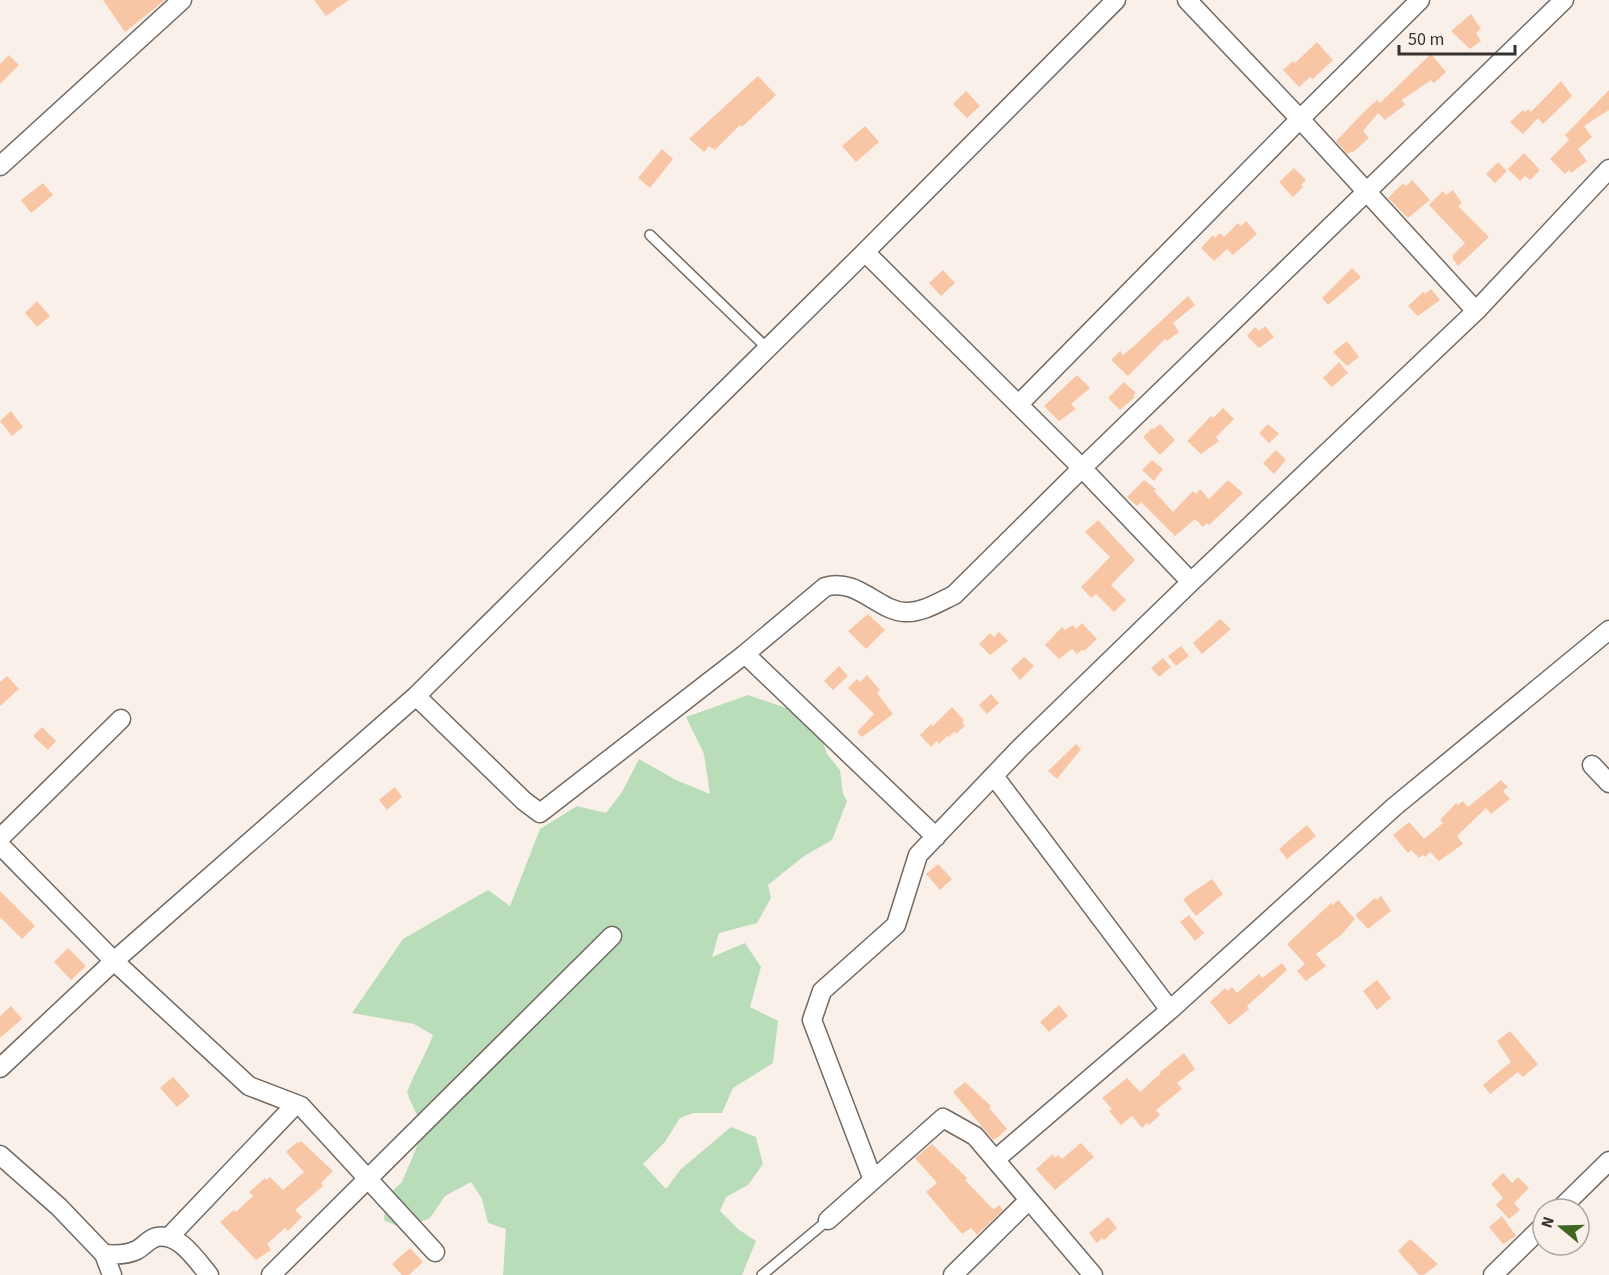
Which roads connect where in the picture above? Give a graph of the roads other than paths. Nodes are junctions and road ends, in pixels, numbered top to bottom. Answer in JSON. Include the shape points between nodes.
{"nodes":[{"id":1,"x":182,"y":0,"type":"edge"},
{"id":2,"x":1116,"y":0,"type":"edge"},
{"id":3,"x":1187,"y":0,"type":"edge"},
{"id":4,"x":1420,"y":0,"type":"edge"},
{"id":5,"x":1564,"y":0,"type":"edge"},
{"id":6,"x":1300,"y":119,"type":"junction"},
{"id":7,"x":0,"y":166,"type":"edge"},
{"id":8,"x":1609,"y":169,"type":"edge"},
{"id":9,"x":1367,"y":192,"type":"junction"},
{"id":10,"x":650,"y":235,"type":"dead end"},
{"id":11,"x":865,"y":252,"type":"junction"},
{"id":12,"x":1476,"y":311,"type":"junction"},
{"id":13,"x":768,"y":349,"type":"junction"},
{"id":14,"x":1019,"y":404,"type":"junction"},
{"id":15,"x":1082,"y":468,"type":"junction"},
{"id":16,"x":1191,"y":582,"type":"junction"},
{"id":17,"x":1609,"y":630,"type":"edge"},
{"id":18,"x":745,"y":654,"type":"junction"},
{"id":19,"x":416,"y":696,"type":"junction"},
{"id":20,"x":121,"y":719,"type":"dead end"},
{"id":21,"x":1592,"y":765,"type":"dead end"},
{"id":22,"x":994,"y":776,"type":"junction"},
{"id":23,"x":1609,"y":783,"type":"edge"},
{"id":24,"x":936,"y":837,"type":"junction"},
{"id":25,"x":0,"y":838,"type":"edge"},
{"id":26,"x":0,"y":845,"type":"edge"},
{"id":27,"x":612,"y":936,"type":"dead end"},
{"id":28,"x":114,"y":962,"type":"junction"},
{"id":29,"x":1170,"y":1010,"type":"junction"},
{"id":30,"x":0,"y":1068,"type":"edge"},
{"id":31,"x":296,"y":1104,"type":"junction"},
{"id":32,"x":0,"y":1155,"type":"edge"},
{"id":33,"x":996,"y":1158,"type":"junction"},
{"id":34,"x":1609,"y":1161,"type":"edge"},
{"id":35,"x":367,"y":1178,"type":"junction"},
{"id":36,"x":873,"y":1180,"type":"junction"},
{"id":37,"x":1572,"y":1197,"type":"edge"},
{"id":38,"x":1029,"y":1200,"type":"junction"},
{"id":39,"x":828,"y":1220,"type":"joint"},
{"id":40,"x":169,"y":1237,"type":"junction"},
{"id":41,"x":1531,"y":1238,"type":"edge"},
{"id":42,"x":435,"y":1252,"type":"dead end"},
{"id":43,"x":104,"y":1254,"type":"junction"},
{"id":44,"x":112,"y":1275,"type":"edge"},
{"id":45,"x":209,"y":1275,"type":"edge"},
{"id":46,"x":271,"y":1275,"type":"edge"},
{"id":47,"x":762,"y":1275,"type":"edge"},
{"id":48,"x":953,"y":1275,"type":"edge"},
{"id":49,"x":1094,"y":1275,"type":"edge"},
{"id":50,"x":1493,"y":1275,"type":"edge"}],
"edges":[{"from":1,"to":7,"type":"street"},
{"from":2,"to":11,"type":"street"},
{"from":3,"to":6,"type":"street"},
{"from":4,"to":6,"type":"street"},
{"from":5,"to":9,"type":"street"},
{"from":6,"to":9,"type":"street"},
{"from":6,"to":14,"type":"street"},
{"from":8,"to":12,"type":"street"},
{"from":9,"to":12,"type":"street"},
{"from":9,"to":15,"type":"street"},
{"from":10,"to":13,"type":"lane"},
{"from":11,"to":13,"type":"street"},
{"from":11,"to":14,"type":"street"},
{"from":12,"to":16,"type":"street"},
{"from":13,"to":19,"type":"street"},
{"from":14,"to":15,"type":"street"},
{"from":15,"to":16,"type":"street"},
{"from":15,"to":18,"type":"street","via":[[954,595],[929,607],[905,612],[848,586],[832,585]]},
{"from":16,"to":22,"type":"street"},
{"from":17,"to":29,"type":"street","via":[[1394,807]]},
{"from":18,"to":19,"type":"street","via":[[540,813]]},
{"from":18,"to":24,"type":"street"},
{"from":19,"to":28,"type":"street"},
{"from":20,"to":25,"type":"street"},
{"from":21,"to":23,"type":"street"},
{"from":22,"to":24,"type":"street"},
{"from":22,"to":29,"type":"street"},
{"from":24,"to":36,"type":"street","via":[[918,855],[896,925],[822,991],[812,1020]]},
{"from":26,"to":28,"type":"street"},
{"from":27,"to":35,"type":"street"},
{"from":28,"to":30,"type":"street"},
{"from":28,"to":31,"type":"street","via":[[249,1086]]},
{"from":29,"to":33,"type":"street"},
{"from":31,"to":35,"type":"street"},
{"from":31,"to":40,"type":"street"},
{"from":32,"to":43,"type":"street","via":[[59,1207]]},
{"from":33,"to":36,"type":"street","via":[[975,1136],[943,1118]]},
{"from":33,"to":38,"type":"street"},
{"from":34,"to":37,"type":"street"},
{"from":35,"to":42,"type":"street"},
{"from":35,"to":46,"type":"street"},
{"from":36,"to":39,"type":"street"},
{"from":38,"to":48,"type":"street"},
{"from":38,"to":49,"type":"street"},
{"from":39,"to":47,"type":"lane"},
{"from":40,"to":43,"type":"street","via":[[156,1237],[121,1255]]},
{"from":40,"to":45,"type":"street","via":[[182,1245]]},
{"from":41,"to":50,"type":"street"},
{"from":43,"to":44,"type":"street"}]}
